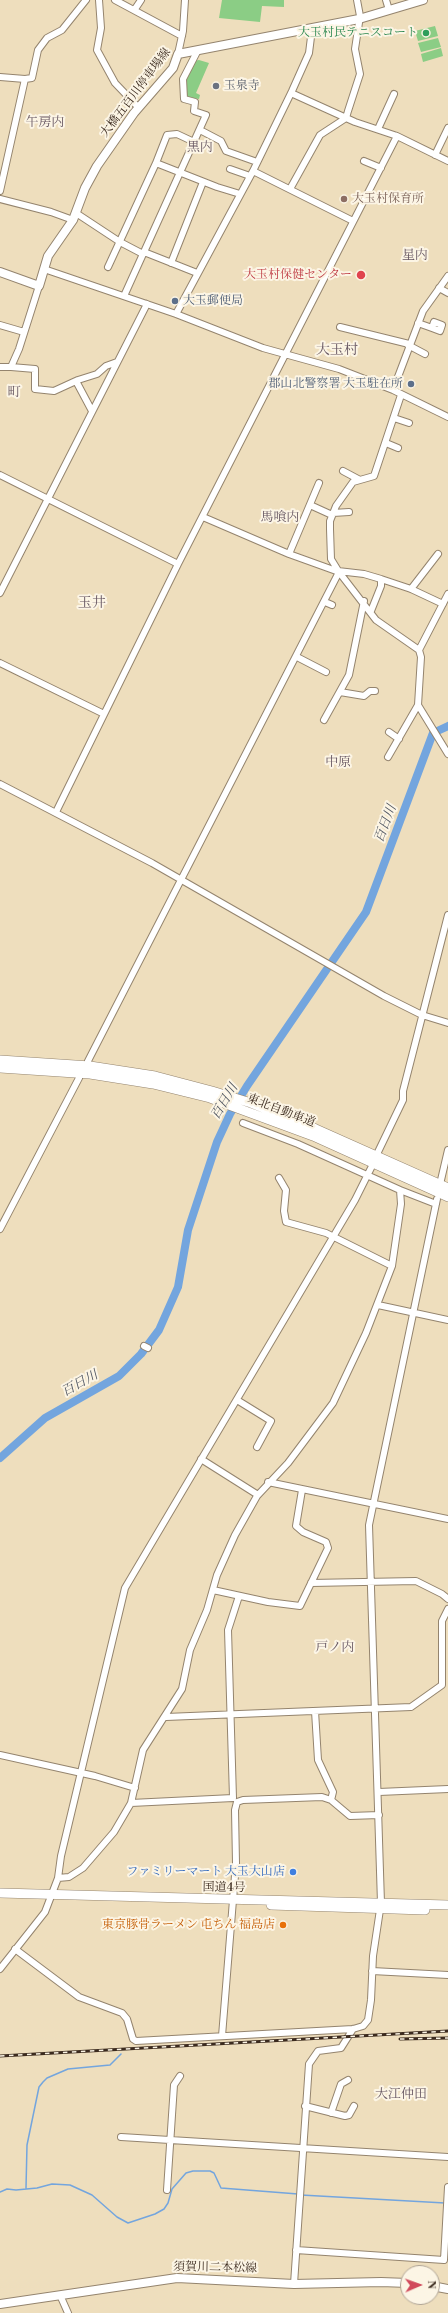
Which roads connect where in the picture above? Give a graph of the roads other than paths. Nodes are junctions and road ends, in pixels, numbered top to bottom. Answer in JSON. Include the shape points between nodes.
{"nodes":[{"id":1,"x":86,"y":0,"type":"edge"},
{"id":2,"x":99,"y":0,"type":"edge"},
{"id":3,"x":115,"y":0,"type":"edge"},
{"id":4,"x":141,"y":0,"type":"edge"},
{"id":5,"x":185,"y":0,"type":"edge"},
{"id":6,"x":357,"y":0,"type":"edge"},
{"id":7,"x":386,"y":0,"type":"edge"},
{"id":8,"x":423,"y":0,"type":"edge"},
{"id":9,"x":135,"y":10,"type":"junction"},
{"id":10,"x":388,"y":10,"type":"junction"},
{"id":11,"x":359,"y":19,"type":"junction"},
{"id":12,"x":312,"y":29,"type":"junction"},
{"id":13,"x":182,"y":36,"type":"junction"},
{"id":14,"x":198,"y":50,"type":"junction"},
{"id":15,"x":178,"y":54,"type":"junction"},
{"id":16,"x":0,"y":77,"type":"edge"},
{"id":17,"x":25,"y":79,"type":"junction"},
{"id":18,"x":291,"y":93,"type":"junction"},
{"id":19,"x":394,"y":94,"type":"dead end"},
{"id":20,"x":138,"y":107,"type":"junction"},
{"id":21,"x":346,"y":118,"type":"junction"},
{"id":22,"x":448,"y":128,"type":"edge"},
{"id":23,"x":378,"y":129,"type":"junction"},
{"id":24,"x":200,"y":130,"type":"junction"},
{"id":25,"x":397,"y":136,"type":"junction"},
{"id":26,"x":194,"y":142,"type":"junction"},
{"id":27,"x":435,"y":155,"type":"junction"},
{"id":28,"x":448,"y":161,"type":"edge"},
{"id":29,"x":257,"y":162,"type":"junction"},
{"id":30,"x":364,"y":162,"type":"dead end"},
{"id":31,"x":156,"y":164,"type":"junction"},
{"id":32,"x":381,"y":168,"type":"junction"},
{"id":33,"x":230,"y":169,"type":"dead end"},
{"id":34,"x":181,"y":172,"type":"junction"},
{"id":35,"x":251,"y":174,"type":"junction"},
{"id":36,"x":203,"y":182,"type":"junction"},
{"id":37,"x":290,"y":189,"type":"junction"},
{"id":38,"x":0,"y":191,"type":"edge"},
{"id":39,"x":240,"y":194,"type":"junction"},
{"id":40,"x":0,"y":199,"type":"edge"},
{"id":41,"x":74,"y":217,"type":"junction"},
{"id":42,"x":353,"y":221,"type":"junction"},
{"id":43,"x":120,"y":242,"type":"junction"},
{"id":44,"x":144,"y":253,"type":"junction"},
{"id":45,"x":171,"y":262,"type":"junction"},
{"id":46,"x":108,"y":267,"type":"dead end"},
{"id":47,"x":44,"y":269,"type":"junction"},
{"id":48,"x":0,"y":272,"type":"edge"},
{"id":49,"x":197,"y":273,"type":"junction"},
{"id":50,"x":448,"y":276,"type":"edge"},
{"id":51,"x":39,"y":286,"type":"junction"},
{"id":52,"x":439,"y":288,"type":"junction"},
{"id":53,"x":448,"y":294,"type":"edge"},
{"id":54,"x":124,"y":296,"type":"junction"},
{"id":55,"x":147,"y":304,"type":"junction"},
{"id":56,"x":176,"y":314,"type":"junction"},
{"id":57,"x":418,"y":323,"type":"junction"},
{"id":58,"x":0,"y":325,"type":"edge"},
{"id":59,"x":340,"y":327,"type":"dead end"},
{"id":60,"x":432,"y":328,"type":"dead end"},
{"id":61,"x":24,"y":332,"type":"junction"},
{"id":62,"x":409,"y":345,"type":"junction"},
{"id":63,"x":425,"y":354,"type":"dead end"},
{"id":64,"x":286,"y":355,"type":"junction"},
{"id":65,"x":116,"y":362,"type":"junction"},
{"id":66,"x":0,"y":367,"type":"edge"},
{"id":67,"x":11,"y":367,"type":"junction"},
{"id":68,"x":76,"y":381,"type":"junction"},
{"id":69,"x":393,"y":390,"type":"junction"},
{"id":70,"x":401,"y":395,"type":"junction"},
{"id":71,"x":92,"y":411,"type":"junction"},
{"id":72,"x":448,"y":417,"type":"edge"},
{"id":73,"x":394,"y":418,"type":"junction"},
{"id":74,"x":409,"y":423,"type":"dead end"},
{"id":75,"x":386,"y":444,"type":"junction"},
{"id":76,"x":398,"y":448,"type":"dead end"},
{"id":77,"x":343,"y":471,"type":"dead end"},
{"id":78,"x":0,"y":475,"type":"edge"},
{"id":79,"x":358,"y":479,"type":"junction"},
{"id":80,"x":319,"y":483,"type":"dead end"},
{"id":81,"x":47,"y":499,"type":"junction"},
{"id":82,"x":310,"y":505,"type":"junction"},
{"id":83,"x":349,"y":512,"type":"dead end"},
{"id":84,"x":332,"y":514,"type":"junction"},
{"id":85,"x":203,"y":517,"type":"junction"},
{"id":86,"x":289,"y":554,"type":"junction"},
{"id":87,"x":438,"y":554,"type":"dead end"},
{"id":88,"x":178,"y":564,"type":"junction"},
{"id":89,"x":338,"y":571,"type":"junction"},
{"id":90,"x":381,"y":579,"type":"junction"},
{"id":91,"x":411,"y":589,"type":"junction"},
{"id":92,"x":0,"y":593,"type":"edge"},
{"id":93,"x":448,"y":594,"type":"edge"},
{"id":94,"x":364,"y":601,"type":"junction"},
{"id":95,"x":325,"y":602,"type":"junction"},
{"id":96,"x":443,"y":604,"type":"junction"},
{"id":97,"x":332,"y":605,"type":"dead end"},
{"id":98,"x":371,"y":611,"type":"junction"},
{"id":99,"x":419,"y":650,"type":"junction"},
{"id":100,"x":296,"y":657,"type":"junction"},
{"id":101,"x":0,"y":663,"type":"edge"},
{"id":102,"x":326,"y":672,"type":"dead end"},
{"id":103,"x":376,"y":691,"type":"dead end"},
{"id":104,"x":340,"y":692,"type":"junction"},
{"id":105,"x":418,"y":705,"type":"junction"},
{"id":106,"x":104,"y":714,"type":"junction"},
{"id":107,"x":324,"y":720,"type":"dead end"},
{"id":108,"x":389,"y":732,"type":"dead end"},
{"id":109,"x":399,"y":740,"type":"junction"},
{"id":110,"x":448,"y":754,"type":"edge"},
{"id":111,"x":388,"y":757,"type":"dead end"},
{"id":112,"x":0,"y":784,"type":"edge"},
{"id":113,"x":56,"y":812,"type":"junction"},
{"id":114,"x":181,"y":880,"type":"junction"},
{"id":115,"x":448,"y":915,"type":"edge"},
{"id":116,"x":422,"y":1015,"type":"junction"},
{"id":117,"x":448,"y":1023,"type":"edge"},
{"id":118,"x":0,"y":1060,"type":"edge"},
{"id":119,"x":88,"y":1061,"type":"dead end"},
{"id":120,"x":0,"y":1068,"type":"edge"},
{"id":121,"x":79,"y":1078,"type":"dead end"},
{"id":122,"x":233,"y":1101,"type":"junction"},
{"id":123,"x":249,"y":1107,"type":"junction"},
{"id":124,"x":243,"y":1123,"type":"dead end"},
{"id":125,"x":448,"y":1150,"type":"edge"},
{"id":126,"x":378,"y":1152,"type":"dead end"},
{"id":127,"x":371,"y":1168,"type":"dead end"},
{"id":128,"x":368,"y":1175,"type":"junction"},
{"id":129,"x":279,"y":1178,"type":"dead end"},
{"id":130,"x":442,"y":1180,"type":"dead end"},
{"id":131,"x":448,"y":1188,"type":"edge"},
{"id":132,"x":400,"y":1190,"type":"junction"},
{"id":133,"x":448,"y":1197,"type":"edge"},
{"id":134,"x":0,"y":1229,"type":"edge"},
{"id":135,"x":333,"y":1236,"type":"junction"},
{"id":136,"x":392,"y":1266,"type":"junction"},
{"id":137,"x":378,"y":1305,"type":"junction"},
{"id":138,"x":413,"y":1314,"type":"junction"},
{"id":139,"x":448,"y":1320,"type":"edge"},
{"id":140,"x":237,"y":1400,"type":"junction"},
{"id":141,"x":257,"y":1447,"type":"dead end"},
{"id":142,"x":201,"y":1460,"type":"junction"},
{"id":143,"x":268,"y":1482,"type":"junction"},
{"id":144,"x":302,"y":1490,"type":"junction"},
{"id":145,"x":258,"y":1495,"type":"junction"},
{"id":146,"x":374,"y":1504,"type":"junction"},
{"id":147,"x":448,"y":1519,"type":"edge"},
{"id":148,"x":371,"y":1581,"type":"junction"},
{"id":149,"x":311,"y":1583,"type":"junction"},
{"id":150,"x":213,"y":1590,"type":"junction"},
{"id":151,"x":239,"y":1596,"type":"junction"},
{"id":152,"x":448,"y":1599,"type":"edge"},
{"id":153,"x":448,"y":1609,"type":"edge"},
{"id":154,"x":376,"y":1709,"type":"junction"},
{"id":155,"x":315,"y":1711,"type":"junction"},
{"id":156,"x":230,"y":1714,"type":"junction"},
{"id":157,"x":166,"y":1717,"type":"junction"},
{"id":158,"x":0,"y":1755,"type":"edge"},
{"id":159,"x":81,"y":1773,"type":"junction"},
{"id":160,"x":136,"y":1788,"type":"junction"},
{"id":161,"x":448,"y":1789,"type":"edge"},
{"id":162,"x":379,"y":1792,"type":"junction"},
{"id":163,"x":331,"y":1800,"type":"junction"},
{"id":164,"x":235,"y":1801,"type":"junction"},
{"id":165,"x":131,"y":1803,"type":"junction"},
{"id":166,"x":379,"y":1815,"type":"junction"},
{"id":167,"x":58,"y":1878,"type":"junction"},
{"id":168,"x":0,"y":1893,"type":"edge"},
{"id":169,"x":52,"y":1897,"type":"junction"},
{"id":170,"x":0,"y":1899,"type":"edge"},
{"id":171,"x":233,"y":1902,"type":"junction"},
{"id":172,"x":448,"y":1905,"type":"edge"},
{"id":173,"x":381,"y":1906,"type":"junction"},
{"id":174,"x":448,"y":1911,"type":"edge"},
{"id":175,"x":15,"y":1949,"type":"junction"},
{"id":176,"x":0,"y":1969,"type":"edge"},
{"id":177,"x":372,"y":1971,"type":"junction"},
{"id":178,"x":448,"y":1975,"type":"edge"},
{"id":179,"x":354,"y":2029,"type":"junction"},
{"id":180,"x":222,"y":2036,"type":"junction"},
{"id":181,"x":180,"y":2076,"type":"dead end"},
{"id":182,"x":348,"y":2080,"type":"dead end"},
{"id":183,"x":305,"y":2106,"type":"junction"},
{"id":184,"x":354,"y":2106,"type":"dead end"},
{"id":185,"x":331,"y":2113,"type":"junction"},
{"id":186,"x":121,"y":2137,"type":"dead end"},
{"id":187,"x":170,"y":2140,"type":"junction"},
{"id":188,"x":303,"y":2148,"type":"junction"},
{"id":189,"x":448,"y":2157,"type":"edge"},
{"id":190,"x":448,"y":2187,"type":"edge"},
{"id":191,"x":167,"y":2190,"type":"dead end"},
{"id":192,"x":447,"y":2202,"type":"edge"},
{"id":193,"x":296,"y":2250,"type":"junction"},
{"id":194,"x":400,"y":2283,"type":"edge"},
{"id":195,"x":294,"y":2284,"type":"junction"},
{"id":196,"x":60,"y":2295,"type":"junction"},
{"id":197,"x":0,"y":2304,"type":"edge"},
{"id":198,"x":68,"y":2313,"type":"edge"}],
"edges":[{"from":1,"to":17,"type":"street","via":[[62,30],[43,41],[35,58],[32,78]]},
{"from":2,"to":20,"type":"street","via":[[101,28],[97,50],[115,83]]},
{"from":3,"to":9,"type":"street"},
{"from":4,"to":9,"type":"street"},
{"from":5,"to":13,"type":"street"},
{"from":6,"to":11,"type":"street"},
{"from":7,"to":10,"type":"street"},
{"from":8,"to":10,"type":"main road","name":"大橋五百川停車場線"},
{"from":9,"to":13,"type":"street"},
{"from":10,"to":11,"type":"main road","name":"大橋五百川停車場線"},
{"from":11,"to":12,"type":"main road","name":"大橋五百川停車場線"},
{"from":11,"to":21,"type":"street","via":[[355,50],[360,74]]},
{"from":12,"to":14,"type":"main road","name":"大橋五百川停車場線"},
{"from":12,"to":18,"type":"street","via":[[309,53]]},
{"from":13,"to":15,"type":"street"},
{"from":14,"to":15,"type":"main road","name":"大橋五百川停車場線"},
{"from":14,"to":24,"type":"street","via":[[183,79],[184,99],[195,102],[194,111],[206,115]]},
{"from":15,"to":20,"type":"main road","name":"大橋五百川停車場線","via":[[173,68]]},
{"from":16,"to":17,"type":"street"},
{"from":17,"to":38,"type":"street"},
{"from":18,"to":21,"type":"street"},
{"from":18,"to":29,"type":"street"},
{"from":19,"to":23,"type":"street"},
{"from":20,"to":41,"type":"main road","name":"大橋五百川停車場線","via":[[90,178]]},
{"from":21,"to":23,"type":"street"},
{"from":21,"to":37,"type":"street","via":[[320,135]]},
{"from":22,"to":27,"type":"street"},
{"from":23,"to":25,"type":"street"},
{"from":24,"to":26,"type":"street"},
{"from":24,"to":29,"type":"street","via":[[221,141],[226,151]]},
{"from":25,"to":27,"type":"street"},
{"from":25,"to":32,"type":"street"},
{"from":26,"to":31,"type":"street","via":[[177,134],[167,135]]},
{"from":26,"to":34,"type":"street"},
{"from":27,"to":28,"type":"street"},
{"from":29,"to":35,"type":"street"},
{"from":30,"to":32,"type":"street"},
{"from":31,"to":34,"type":"street"},
{"from":31,"to":43,"type":"street"},
{"from":32,"to":42,"type":"street"},
{"from":33,"to":35,"type":"street"},
{"from":34,"to":36,"type":"street"},
{"from":34,"to":44,"type":"street"},
{"from":35,"to":37,"type":"street"},
{"from":35,"to":39,"type":"street"},
{"from":36,"to":39,"type":"street"},
{"from":36,"to":45,"type":"street"},
{"from":37,"to":42,"type":"street"},
{"from":39,"to":49,"type":"street"},
{"from":40,"to":41,"type":"street"},
{"from":41,"to":43,"type":"street"},
{"from":41,"to":47,"type":"main road","name":"大橋五百川停車場線","via":[[50,252]]},
{"from":42,"to":64,"type":"street"},
{"from":43,"to":44,"type":"street"},
{"from":43,"to":46,"type":"street"},
{"from":44,"to":45,"type":"street"},
{"from":44,"to":54,"type":"street"},
{"from":45,"to":49,"type":"street"},
{"from":47,"to":51,"type":"main road","name":"大橋五百川停車場線"},
{"from":47,"to":54,"type":"street"},
{"from":48,"to":51,"type":"main road"},
{"from":49,"to":56,"type":"street"},
{"from":50,"to":52,"type":"street"},
{"from":51,"to":61,"type":"street"},
{"from":52,"to":53,"type":"street"},
{"from":52,"to":57,"type":"street"},
{"from":54,"to":55,"type":"street"},
{"from":55,"to":56,"type":"street"},
{"from":55,"to":65,"type":"street"},
{"from":56,"to":64,"type":"street"},
{"from":57,"to":60,"type":"street"},
{"from":57,"to":62,"type":"street"},
{"from":58,"to":61,"type":"street"},
{"from":59,"to":62,"type":"street"},
{"from":61,"to":67,"type":"street"},
{"from":62,"to":63,"type":"street"},
{"from":62,"to":69,"type":"street"},
{"from":64,"to":69,"type":"street","via":[[339,369]]},
{"from":64,"to":85,"type":"street"},
{"from":65,"to":68,"type":"street","via":[[97,374]]},
{"from":65,"to":71,"type":"street"},
{"from":66,"to":67,"type":"street"},
{"from":67,"to":68,"type":"street","via":[[34,369],[35,386],[38,391],[54,391]]},
{"from":68,"to":71,"type":"street"},
{"from":69,"to":70,"type":"street"},
{"from":70,"to":72,"type":"street"},
{"from":70,"to":73,"type":"street"},
{"from":71,"to":81,"type":"street"},
{"from":73,"to":74,"type":"street"},
{"from":73,"to":75,"type":"street"},
{"from":75,"to":76,"type":"street"},
{"from":75,"to":79,"type":"street","via":[[374,476]]},
{"from":77,"to":79,"type":"street"},
{"from":78,"to":81,"type":"street"},
{"from":79,"to":84,"type":"street","via":[[353,482]]},
{"from":80,"to":82,"type":"street"},
{"from":81,"to":88,"type":"street"},
{"from":81,"to":92,"type":"street"},
{"from":82,"to":84,"type":"street"},
{"from":82,"to":86,"type":"street"},
{"from":83,"to":84,"type":"street"},
{"from":84,"to":89,"type":"street","via":[[331,552],[333,564]]},
{"from":85,"to":86,"type":"street"},
{"from":85,"to":88,"type":"street"},
{"from":86,"to":89,"type":"street"},
{"from":87,"to":91,"type":"street"},
{"from":88,"to":106,"type":"street"},
{"from":89,"to":90,"type":"street"},
{"from":89,"to":94,"type":"street"},
{"from":89,"to":95,"type":"street"},
{"from":90,"to":91,"type":"street"},
{"from":90,"to":98,"type":"street","via":[[381,586]]},
{"from":91,"to":96,"type":"street"},
{"from":93,"to":96,"type":"street"},
{"from":94,"to":98,"type":"street"},
{"from":94,"to":104,"type":"street","via":[[349,675]]},
{"from":95,"to":97,"type":"street"},
{"from":95,"to":100,"type":"street"},
{"from":96,"to":99,"type":"street"},
{"from":98,"to":99,"type":"street","via":[[383,626]]},
{"from":99,"to":105,"type":"street","via":[[422,672]]},
{"from":100,"to":102,"type":"street"},
{"from":100,"to":114,"type":"street"},
{"from":101,"to":106,"type":"street"},
{"from":103,"to":104,"type":"street","via":[[372,690],[364,696]]},
{"from":104,"to":107,"type":"street"},
{"from":105,"to":109,"type":"street"},
{"from":105,"to":110,"type":"street"},
{"from":106,"to":113,"type":"street"},
{"from":108,"to":109,"type":"street"},
{"from":109,"to":111,"type":"street"},
{"from":112,"to":113,"type":"street"},
{"from":113,"to":114,"type":"street"},
{"from":114,"to":116,"type":"street"},
{"from":114,"to":119,"type":"street"},
{"from":115,"to":116,"type":"street"},
{"from":116,"to":117,"type":"street"},
{"from":116,"to":126,"type":"street","via":[[403,1100]]},
{"from":118,"to":122,"type":"highway","name":"東北自動車道","via":[[61,1063],[155,1076]]},
{"from":120,"to":122,"type":"highway","name":"東北自動車道","via":[[61,1070],[124,1079]]},
{"from":121,"to":134,"type":"street"},
{"from":122,"to":123,"type":"highway","name":"東北自動車道"},
{"from":123,"to":131,"type":"highway","name":"東北自動車道","via":[[316,1129]]},
{"from":123,"to":133,"type":"highway","name":"東北自動車道"},
{"from":124,"to":128,"type":"street"},
{"from":125,"to":130,"type":"street"},
{"from":127,"to":128,"type":"street"},
{"from":128,"to":132,"type":"street"},
{"from":128,"to":135,"type":"street"},
{"from":129,"to":135,"type":"street","via":[[286,1190],[286,1222]]},
{"from":132,"to":136,"type":"street"},
{"from":132,"to":138,"type":"street","via":[[437,1202]]},
{"from":135,"to":136,"type":"street"},
{"from":135,"to":140,"type":"street"},
{"from":136,"to":137,"type":"street"},
{"from":137,"to":138,"type":"street"},
{"from":137,"to":143,"type":"street","via":[[333,1402],[288,1463]]},
{"from":138,"to":139,"type":"street"},
{"from":138,"to":146,"type":"street"},
{"from":140,"to":141,"type":"street","via":[[272,1421]]},
{"from":140,"to":142,"type":"street"},
{"from":142,"to":145,"type":"street"},
{"from":142,"to":159,"type":"street","via":[[125,1588]]},
{"from":143,"to":144,"type":"street"},
{"from":143,"to":145,"type":"street"},
{"from":144,"to":146,"type":"street"},
{"from":144,"to":149,"type":"street","via":[[296,1526],[326,1542],[328,1546]]},
{"from":145,"to":150,"type":"street","via":[[232,1541]]},
{"from":146,"to":147,"type":"street"},
{"from":146,"to":148,"type":"street","via":[[369,1529]]},
{"from":148,"to":149,"type":"street"},
{"from":148,"to":152,"type":"street","via":[[416,1581]]},
{"from":148,"to":154,"type":"street"},
{"from":149,"to":151,"type":"street","via":[[298,1607]]},
{"from":150,"to":151,"type":"street"},
{"from":150,"to":157,"type":"street","via":[[190,1650],[182,1689]]},
{"from":151,"to":156,"type":"street","via":[[228,1630]]},
{"from":153,"to":154,"type":"street","via":[[442,1621],[442,1685],[411,1707]]},
{"from":154,"to":155,"type":"street"},
{"from":154,"to":162,"type":"street"},
{"from":155,"to":156,"type":"street"},
{"from":155,"to":163,"type":"street","via":[[318,1760],[332,1792]]},
{"from":156,"to":157,"type":"street"},
{"from":156,"to":164,"type":"street"},
{"from":157,"to":160,"type":"street","via":[[143,1750]]},
{"from":158,"to":159,"type":"street"},
{"from":159,"to":160,"type":"street"},
{"from":159,"to":167,"type":"street"},
{"from":160,"to":165,"type":"street"},
{"from":161,"to":162,"type":"street"},
{"from":162,"to":166,"type":"street"},
{"from":163,"to":164,"type":"street","via":[[322,1797]]},
{"from":163,"to":166,"type":"street","via":[[350,1816]]},
{"from":164,"to":165,"type":"street"},
{"from":164,"to":171,"type":"street","via":[[236,1855]]},
{"from":165,"to":167,"type":"street","via":[[114,1832],[84,1868],[68,1877]]},
{"from":166,"to":173,"type":"street"},
{"from":167,"to":169,"type":"street"},
{"from":168,"to":169,"type":"highway","name":"国道4号"},
{"from":169,"to":170,"type":"highway","name":"国道4号"},
{"from":169,"to":171,"type":"highway","name":"国道4号"},
{"from":169,"to":175,"type":"street","via":[[45,1912]]},
{"from":171,"to":173,"type":"highway","name":"国道4号"},
{"from":171,"to":180,"type":"street"},
{"from":172,"to":173,"type":"highway","name":"国道4号"},
{"from":173,"to":174,"type":"highway","name":"国道4号"},
{"from":173,"to":177,"type":"street"},
{"from":175,"to":176,"type":"street"},
{"from":175,"to":180,"type":"street","via":[[79,1997],[122,2013],[127,2019],[135,2041]]},
{"from":177,"to":178,"type":"street"},
{"from":177,"to":179,"type":"street","via":[[368,2020],[363,2026]]},
{"from":179,"to":180,"type":"street"},
{"from":179,"to":183,"type":"street","via":[[341,2048],[318,2052],[309,2064]]},
{"from":181,"to":187,"type":"street","via":[[174,2085]]},
{"from":182,"to":185,"type":"street","via":[[341,2084]]},
{"from":183,"to":185,"type":"street"},
{"from":183,"to":188,"type":"street"},
{"from":184,"to":185,"type":"street","via":[[347,2116]]},
{"from":186,"to":187,"type":"street"},
{"from":187,"to":188,"type":"street"},
{"from":187,"to":191,"type":"street"},
{"from":188,"to":189,"type":"street"},
{"from":188,"to":193,"type":"street"},
{"from":190,"to":192,"type":"street"},
{"from":192,"to":193,"type":"street","via":[[444,2260]]},
{"from":193,"to":195,"type":"street"},
{"from":194,"to":195,"type":"main road","name":"須賀川二本松線"},
{"from":195,"to":196,"type":"main road","name":"須賀川二本松線","via":[[176,2278]]},
{"from":196,"to":197,"type":"main road","name":"須賀川二本松線"},
{"from":196,"to":198,"type":"street"}]}
